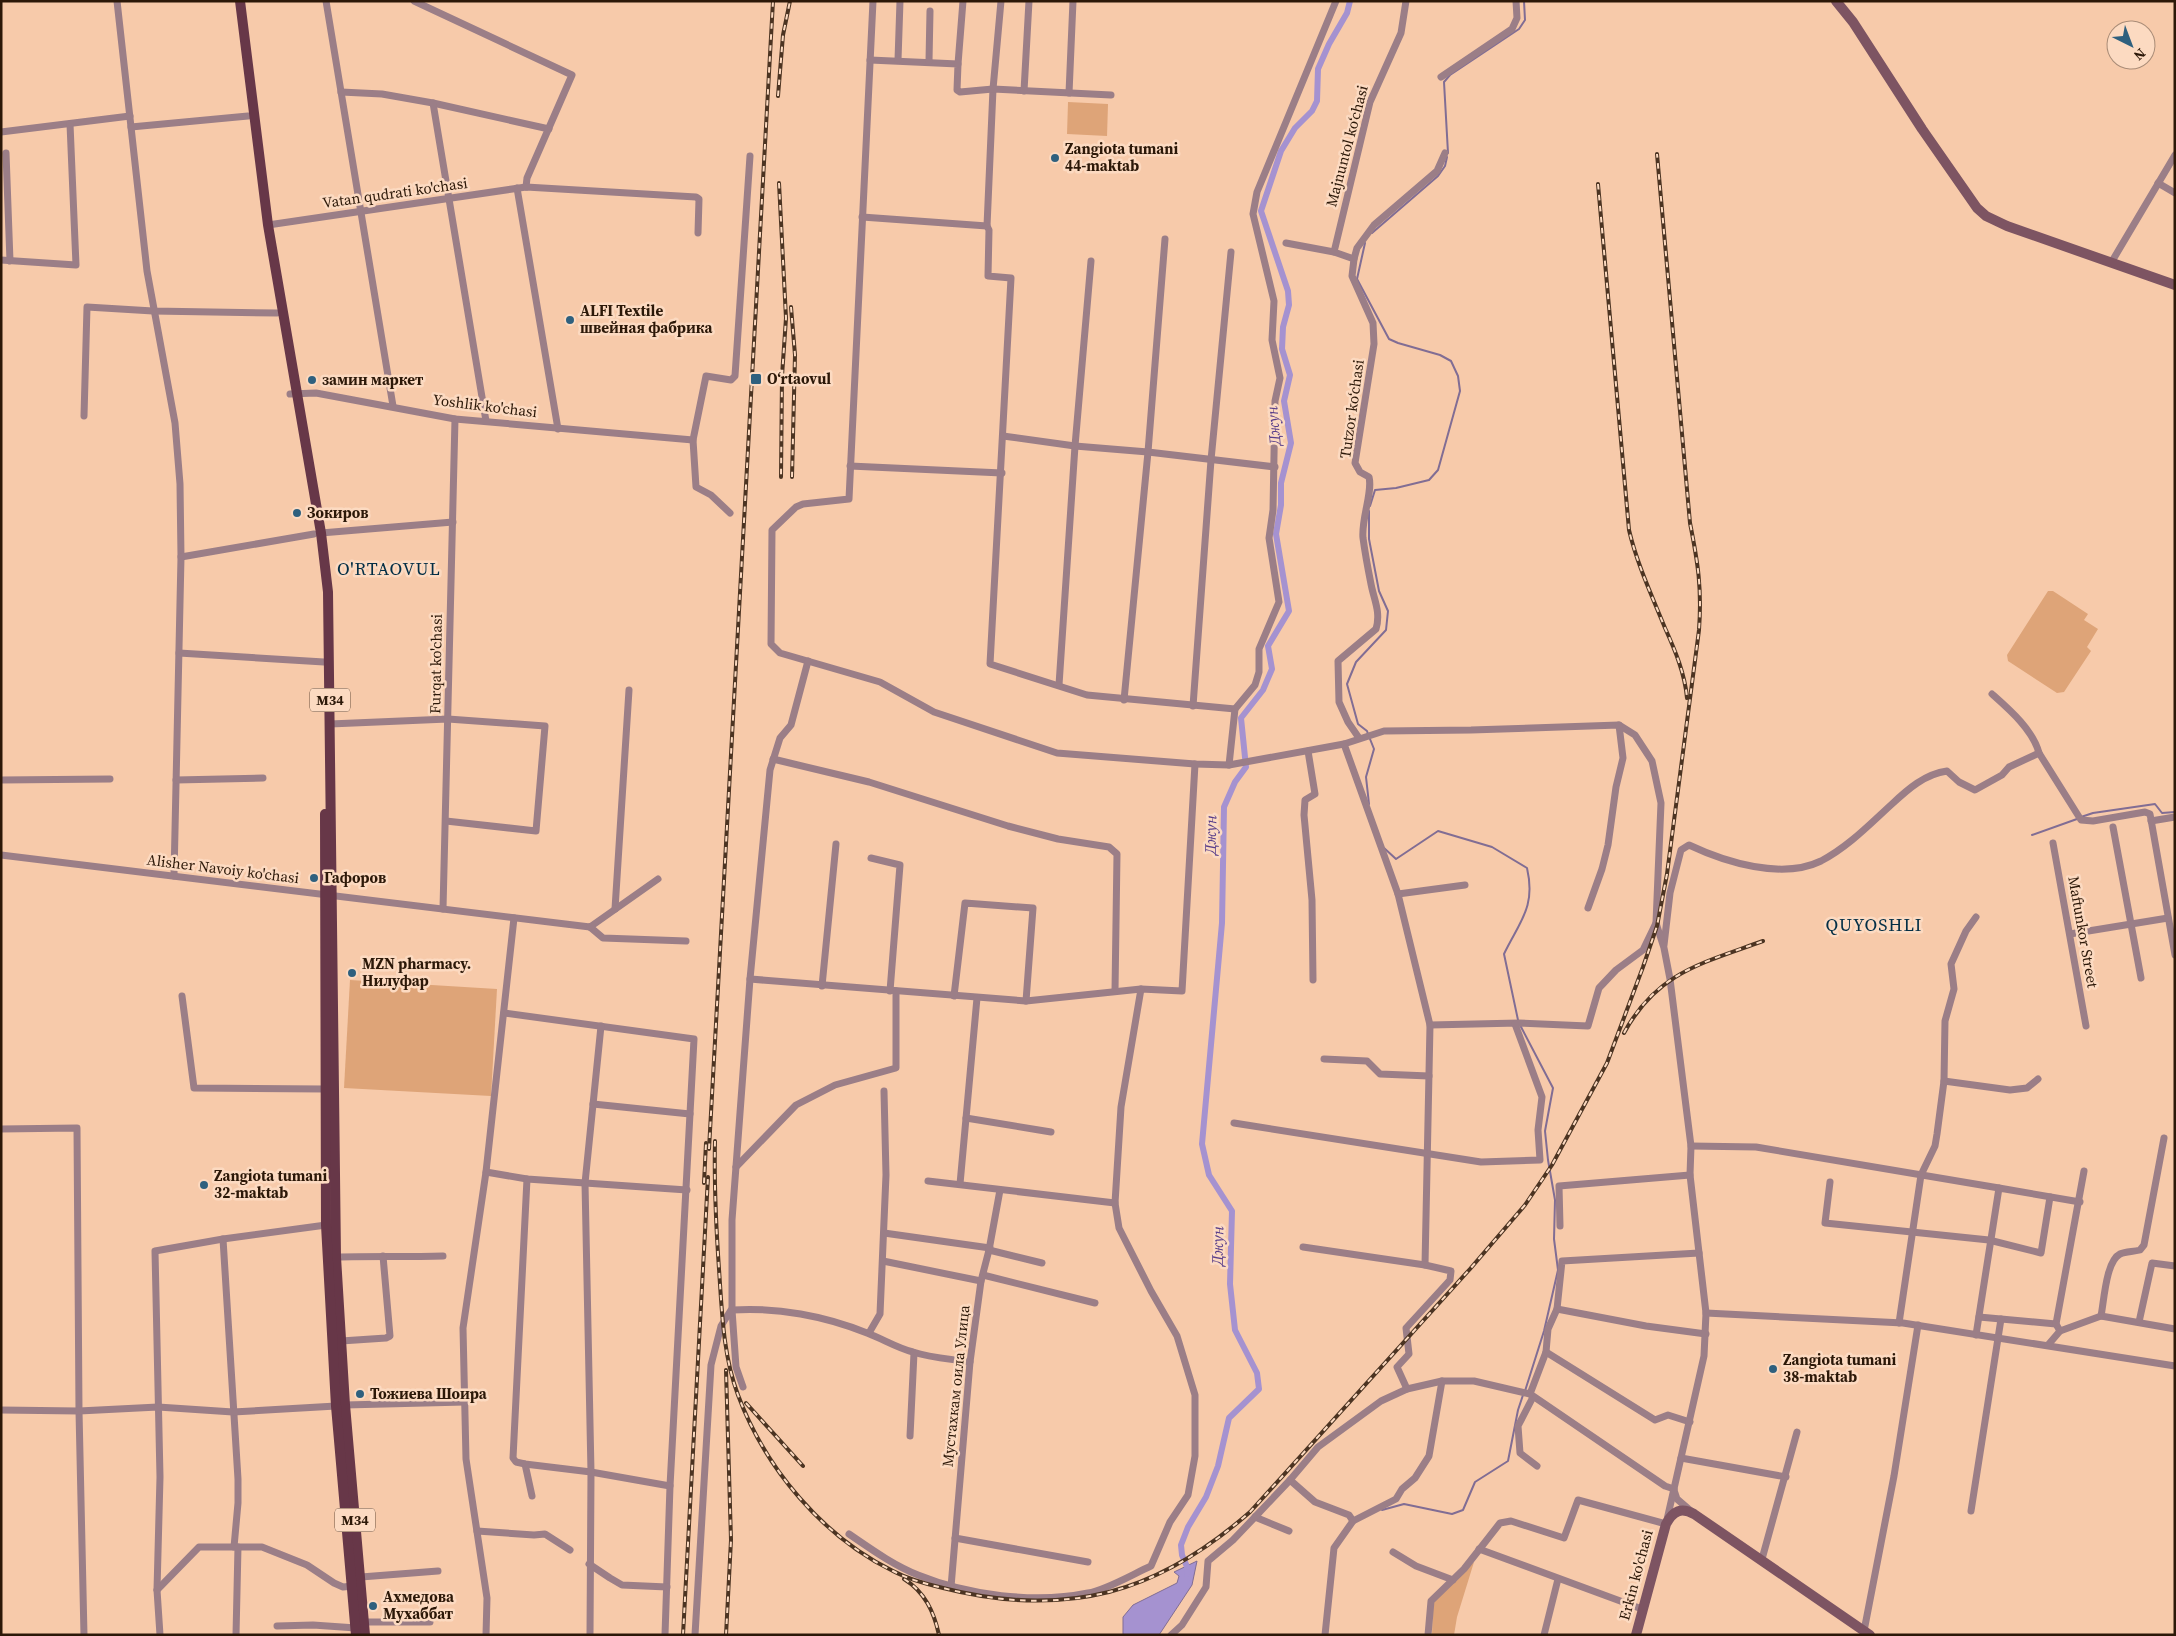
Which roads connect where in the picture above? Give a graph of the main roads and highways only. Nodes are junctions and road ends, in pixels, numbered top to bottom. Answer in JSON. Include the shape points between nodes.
{"nodes":[{"id":1,"x":234,"y":1,"type":"edge"},
{"id":2,"x":240,"y":1,"type":"edge"},
{"id":3,"x":1836,"y":1,"type":"edge"},
{"id":4,"x":2175,"y":285,"type":"edge"},
{"id":5,"x":293,"y":393,"type":"junction"},
{"id":6,"x":317,"y":534,"type":"junction"},
{"id":7,"x":328,"y":896,"type":"junction"},
{"id":8,"x":341,"y":1405,"type":"junction"},
{"id":9,"x":359,"y":1628,"type":"edge"},
{"id":10,"x":1867,"y":1633,"type":"edge"},
{"id":11,"x":365,"y":1635,"type":"edge"},
{"id":12,"x":1636,"y":1635,"type":"edge"}],
"edges":[{"from":1,"to":5,"type":"main road","number":"M34","via":[[259,209]]},
{"from":2,"to":5,"type":"main road","number":"M34"},
{"from":3,"to":4,"type":"main road","via":[[1977,208],[1986,216]]},
{"from":5,"to":6,"type":"main road","number":"M34"},
{"from":6,"to":7,"type":"main road","number":"M34","via":[[322,593]]},
{"from":6,"to":7,"type":"main road","number":"M34","via":[[330,612]]},
{"from":7,"to":8,"type":"main road","number":"M34"},
{"from":7,"to":8,"type":"main road","number":"M34","via":[[324,1089],[326,1225]]},
{"from":8,"to":9,"type":"main road","number":"M34","via":[[353,1586]]},
{"from":8,"to":9,"type":"main road","number":"M34","via":[[361,1577]]},
{"from":9,"to":11,"type":"main road","number":"M34"},
{"from":10,"to":12,"type":"main road","name":"Erkin ko'chasi","via":[[1694,1514],[1679,1510],[1666,1524]]}]}
